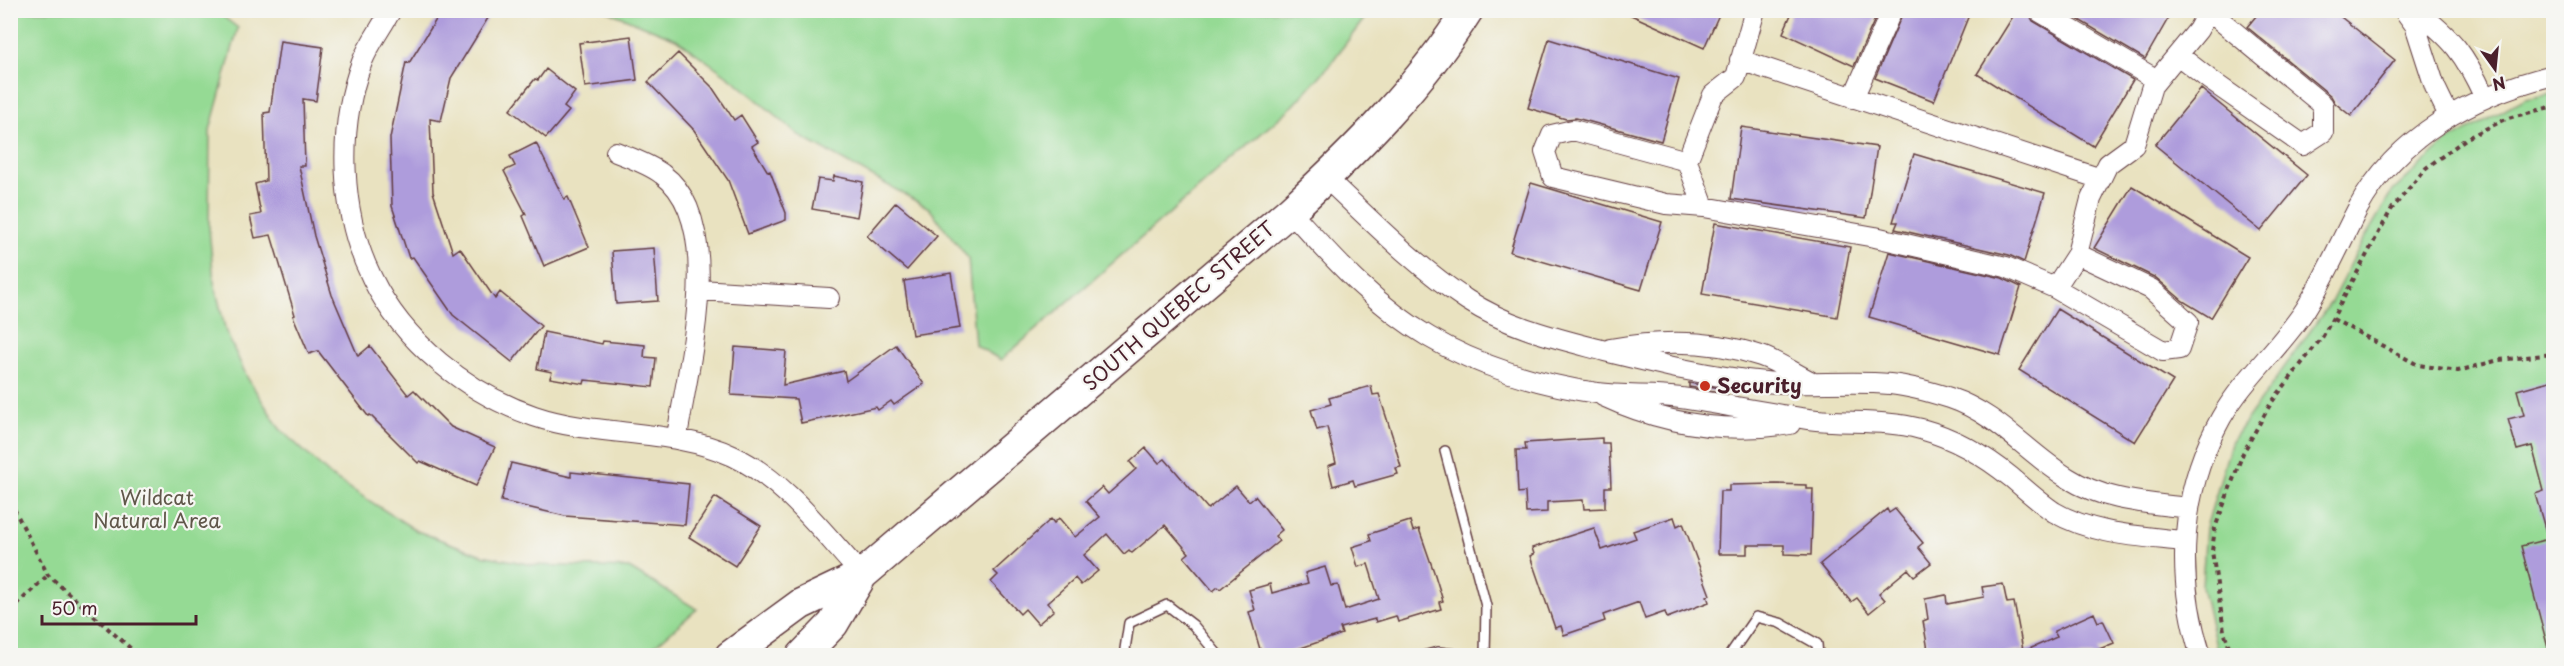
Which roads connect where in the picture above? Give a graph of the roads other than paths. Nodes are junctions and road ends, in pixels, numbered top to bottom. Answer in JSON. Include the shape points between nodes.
{"nodes":[{"id":1,"x":392,"y":10,"type":"edge"},
{"id":2,"x":1468,"y":10,"type":"edge"},
{"id":3,"x":1755,"y":10,"type":"edge"},
{"id":4,"x":1892,"y":10,"type":"edge"},
{"id":5,"x":2404,"y":10,"type":"edge"},
{"id":6,"x":2415,"y":10,"type":"edge"},
{"id":7,"x":2039,"y":11,"type":"edge"},
{"id":8,"x":2209,"y":11,"type":"edge"},
{"id":9,"x":2178,"y":55,"type":"junction"},
{"id":10,"x":1740,"y":60,"type":"junction"},
{"id":11,"x":2553,"y":75,"type":"edge"},
{"id":12,"x":2157,"y":80,"type":"junction"},
{"id":13,"x":2484,"y":96,"type":"junction"},
{"id":14,"x":1853,"y":98,"type":"junction"},
{"id":15,"x":2449,"y":116,"type":"junction"},
{"id":16,"x":616,"y":152,"type":"dead end"},
{"id":17,"x":1688,"y":161,"type":"junction"},
{"id":18,"x":1326,"y":178,"type":"junction"},
{"id":19,"x":2101,"y":179,"type":"junction"},
{"id":20,"x":1704,"y":207,"type":"junction"},
{"id":21,"x":1290,"y":211,"type":"junction"},
{"id":22,"x":2078,"y":254,"type":"junction"},
{"id":23,"x":2055,"y":288,"type":"junction"},
{"id":24,"x":700,"y":290,"type":"junction"},
{"id":25,"x":829,"y":298,"type":"dead end"},
{"id":26,"x":676,"y":437,"type":"junction"},
{"id":27,"x":1445,"y":451,"type":"dead end"},
{"id":28,"x":2188,"y":508,"type":"junction"},
{"id":29,"x":2184,"y":541,"type":"junction"},
{"id":30,"x":862,"y":575,"type":"junction"},
{"id":31,"x":730,"y":656,"type":"edge"},
{"id":32,"x":802,"y":656,"type":"edge"},
{"id":33,"x":1128,"y":656,"type":"edge"},
{"id":34,"x":1218,"y":656,"type":"edge"},
{"id":35,"x":1423,"y":656,"type":"edge"},
{"id":36,"x":1473,"y":656,"type":"edge"},
{"id":37,"x":1485,"y":656,"type":"edge"},
{"id":38,"x":1729,"y":656,"type":"edge"},
{"id":39,"x":1818,"y":656,"type":"edge"},
{"id":40,"x":2201,"y":656,"type":"edge"}],
"edges":[{"from":1,"to":26,"type":"street","via":[[363,61],[347,119],[346,176],[355,232],[371,278],[397,318],[457,376],[492,398],[535,416],[572,425]]},
{"from":2,"to":18,"type":"main road","name":"SOUTH QUEBEC STREET","via":[[1406,94]]},
{"from":3,"to":10,"type":"street"},
{"from":4,"to":14,"type":"street"},
{"from":5,"to":15,"type":"street","via":[[2415,26]]},
{"from":6,"to":13,"type":"street","via":[[2459,49]]},
{"from":7,"to":12,"type":"street"},
{"from":8,"to":9,"type":"street"},
{"from":8,"to":9,"type":"street","via":[[2323,105],[2323,132],[2302,145]]},
{"from":9,"to":12,"type":"street"},
{"from":10,"to":14,"type":"street"},
{"from":10,"to":17,"type":"street","via":[[1736,77],[1713,95]]},
{"from":11,"to":13,"type":"street"},
{"from":12,"to":19,"type":"street","via":[[2134,145],[2108,164]]},
{"from":13,"to":15,"type":"street"},
{"from":14,"to":19,"type":"street"},
{"from":15,"to":28,"type":"street","via":[[2408,146],[2373,185],[2302,315],[2221,418]]},
{"from":16,"to":24,"type":"street","via":[[662,174],[685,200],[698,242]]},
{"from":17,"to":20,"type":"street"},
{"from":17,"to":20,"type":"street","via":[[1573,130],[1551,135],[1545,152],[1553,177],[1666,204]]},
{"from":18,"to":21,"type":"main road","name":"SOUTH QUEBEC STREET"},
{"from":18,"to":28,"type":"street","via":[[1421,266],[1469,301],[1518,327],[1605,350],[1666,342],[1762,356],[1815,384],[1890,384],[1921,390],[1979,411],[2090,490]]},
{"from":19,"to":22,"type":"street","via":[[2091,199]]},
{"from":20,"to":23,"type":"street","via":[[1875,237],[2006,267]]},
{"from":21,"to":29,"type":"street","via":[[1371,296],[1430,338],[1505,371],[1598,393],[1681,398],[1815,420],[1894,423],[1923,429],[1984,457],[2055,512],[2080,524],[2107,532]]},
{"from":21,"to":30,"type":"main road","name":"SOUTH QUEBEC STREET"},
{"from":22,"to":23,"type":"street"},
{"from":22,"to":23,"type":"street","via":[[2151,289],[2188,322],[2179,349],[2163,351]]},
{"from":24,"to":25,"type":"street"},
{"from":24,"to":26,"type":"street"},
{"from":26,"to":30,"type":"street","via":[[732,456],[762,472]]},
{"from":27,"to":37,"type":"lane","via":[[1486,606]]},
{"from":28,"to":29,"type":"street"},
{"from":29,"to":40,"type":"street","via":[[2186,583]]},
{"from":30,"to":31,"type":"main road","name":"SOUTH QUEBEC STREET","via":[[801,604]]},
{"from":30,"to":32,"type":"main road","name":"SOUTH QUEBEC STREET","via":[[833,624]]},
{"from":33,"to":34,"type":"lane","via":[[1125,649],[1129,623],[1167,605],[1193,625]]},
{"from":35,"to":36,"type":"lane","via":[[1438,651]]},
{"from":38,"to":39,"type":"lane","via":[[1756,617],[1780,623],[1817,644]]}]}
